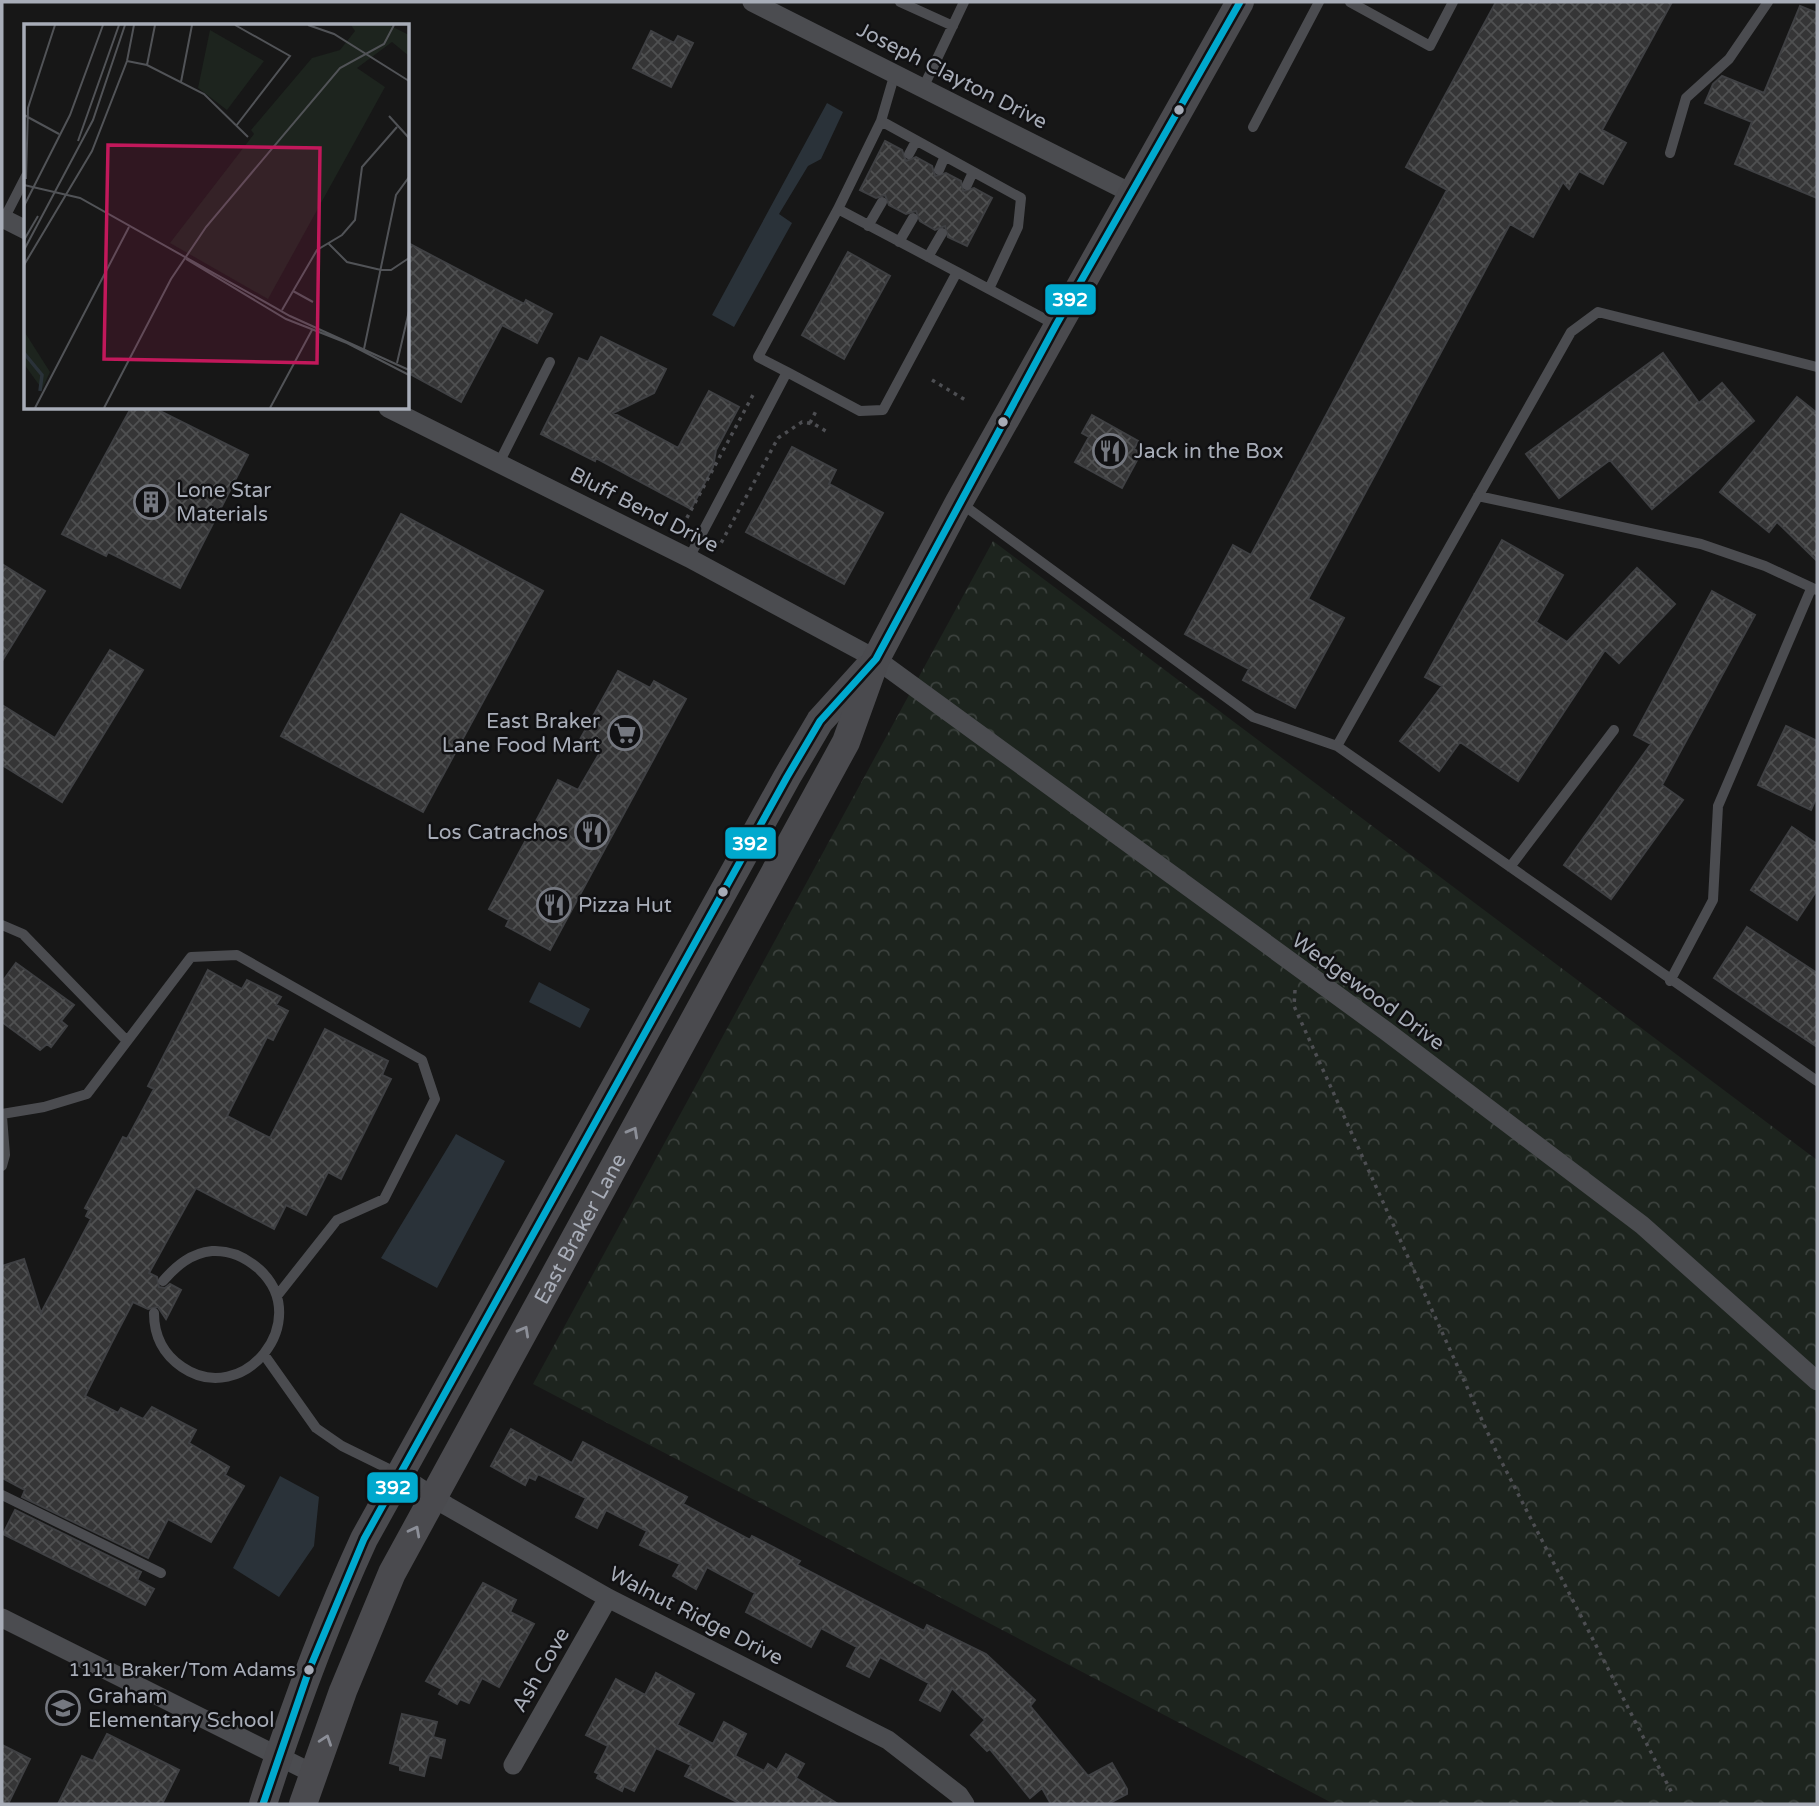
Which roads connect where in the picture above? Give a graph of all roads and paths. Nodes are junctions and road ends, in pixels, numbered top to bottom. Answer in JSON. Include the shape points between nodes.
{"nodes":[{"id":1,"x":752,"y":2,"type":"edge"},
{"id":2,"x":900,"y":2,"type":"edge"},
{"id":3,"x":964,"y":2,"type":"edge"},
{"id":4,"x":1240,"y":2,"type":"edge"},
{"id":5,"x":1319,"y":2,"type":"edge"},
{"id":6,"x":1350,"y":2,"type":"edge"},
{"id":7,"x":1453,"y":2,"type":"edge"},
{"id":8,"x":1768,"y":2,"type":"edge"},
{"id":9,"x":953,"y":26,"type":"junction"},
{"id":10,"x":895,"y":72,"type":"junction"},
{"id":11,"x":924,"y":86,"type":"junction"},
{"id":12,"x":881,"y":121,"type":"junction"},
{"id":13,"x":1252,"y":127,"type":"dead end"},
{"id":14,"x":916,"y":141,"type":"junction"},
{"id":15,"x":1670,"y":153,"type":"dead end"},
{"id":16,"x":909,"y":154,"type":"dead end"},
{"id":17,"x":946,"y":156,"type":"junction"},
{"id":18,"x":939,"y":170,"type":"dead end"},
{"id":19,"x":973,"y":172,"type":"junction"},
{"id":20,"x":24,"y":180,"type":"edge"},
{"id":21,"x":967,"y":185,"type":"dead end"},
{"id":22,"x":1131,"y":193,"type":"junction"},
{"id":23,"x":882,"y":202,"type":"dead end"},
{"id":24,"x":838,"y":209,"type":"junction"},
{"id":25,"x":913,"y":218,"type":"dead end"},
{"id":26,"x":3,"y":219,"type":"edge"},
{"id":27,"x":869,"y":226,"type":"junction"},
{"id":28,"x":24,"y":229,"type":"edge"},
{"id":29,"x":942,"y":233,"type":"dead end"},
{"id":30,"x":899,"y":242,"type":"junction"},
{"id":31,"x":928,"y":257,"type":"junction"},
{"id":32,"x":957,"y":272,"type":"junction"},
{"id":33,"x":989,"y":289,"type":"junction"},
{"id":34,"x":1056,"y":325,"type":"junction"},
{"id":35,"x":550,"y":362,"type":"dead end"},
{"id":36,"x":1817,"y":367,"type":"edge"},
{"id":37,"x":787,"y":372,"type":"junction"},
{"id":38,"x":932,"y":380,"type":"dead end"},
{"id":39,"x":967,"y":401,"type":"dead end"},
{"id":40,"x":392,"y":410,"type":"edge"},
{"id":41,"x":816,"y":411,"type":"dead end"},
{"id":42,"x":810,"y":423,"type":"dead end"},
{"id":43,"x":499,"y":463,"type":"junction"},
{"id":44,"x":1478,"y":496,"type":"junction"},
{"id":45,"x":959,"y":502,"type":"junction"},
{"id":46,"x":689,"y":558,"type":"junction"},
{"id":47,"x":1814,"y":589,"type":"edge"},
{"id":48,"x":876,"y":659,"type":"junction"},
{"id":49,"x":1614,"y":730,"type":"dead end"},
{"id":50,"x":1337,"y":746,"type":"junction"},
{"id":51,"x":1510,"y":867,"type":"junction"},
{"id":52,"x":2,"y":925,"type":"edge"},
{"id":53,"x":1295,"y":967,"type":"junction"},
{"id":54,"x":1670,"y":981,"type":"junction"},
{"id":55,"x":126,"y":1040,"type":"junction"},
{"id":56,"x":1817,"y":1081,"type":"edge"},
{"id":57,"x":2,"y":1115,"type":"edge"},
{"id":58,"x":2,"y":1166,"type":"edge"},
{"id":59,"x":163,"y":1281,"type":"dead end"},
{"id":60,"x":277,"y":1296,"type":"junction"},
{"id":61,"x":154,"y":1313,"type":"dead end"},
{"id":62,"x":265,"y":1356,"type":"junction"},
{"id":63,"x":1817,"y":1381,"type":"edge"},
{"id":64,"x":400,"y":1475,"type":"junction"},
{"id":65,"x":2,"y":1495,"type":"edge"},
{"id":66,"x":433,"y":1496,"type":"junction"},
{"id":67,"x":161,"y":1573,"type":"dead end"},
{"id":68,"x":608,"y":1598,"type":"junction"},
{"id":69,"x":2,"y":1618,"type":"edge"},
{"id":70,"x":278,"y":1758,"type":"junction"},
{"id":71,"x":513,"y":1765,"type":"dead end"},
{"id":72,"x":314,"y":1774,"type":"junction"},
{"id":73,"x":1673,"y":1795,"type":"dead end"},
{"id":74,"x":263,"y":1804,"type":"edge"},
{"id":75,"x":303,"y":1804,"type":"edge"},
{"id":76,"x":965,"y":1804,"type":"edge"}],
"edges":[{"from":1,"to":10,"type":"street","name":"Joseph Clayton Drive"},
{"from":2,"to":9,"type":"lane"},
{"from":3,"to":9,"type":"lane"},
{"from":4,"to":22,"type":"main road","name":"East Braker Lane"},
{"from":5,"to":13,"type":"lane"},
{"from":6,"to":7,"type":"lane","via":[[1430,46]]},
{"from":8,"to":15,"type":"lane","via":[[1729,59],[1686,98]]},
{"from":9,"to":11,"type":"lane"},
{"from":10,"to":11,"type":"street","name":"Joseph Clayton Drive"},
{"from":10,"to":12,"type":"lane"},
{"from":11,"to":22,"type":"street","name":"Joseph Clayton Drive"},
{"from":12,"to":14,"type":"lane"},
{"from":12,"to":24,"type":"lane"},
{"from":14,"to":16,"type":"lane"},
{"from":14,"to":17,"type":"lane"},
{"from":17,"to":18,"type":"lane"},
{"from":17,"to":19,"type":"lane"},
{"from":19,"to":21,"type":"lane"},
{"from":19,"to":33,"type":"lane","via":[[1021,198],[1018,227]]},
{"from":20,"to":26,"type":"lane"},
{"from":22,"to":34,"type":"main road","name":"East Braker Lane"},
{"from":23,"to":27,"type":"lane"},
{"from":24,"to":27,"type":"lane"},
{"from":24,"to":37,"type":"lane","via":[[758,356]]},
{"from":25,"to":30,"type":"lane"},
{"from":26,"to":28,"type":"street"},
{"from":27,"to":30,"type":"lane"},
{"from":29,"to":31,"type":"lane"},
{"from":30,"to":31,"type":"lane"},
{"from":31,"to":32,"type":"lane"},
{"from":32,"to":33,"type":"lane"},
{"from":32,"to":37,"type":"lane","via":[[883,410],[860,411]]},
{"from":33,"to":34,"type":"lane"},
{"from":34,"to":45,"type":"main road","name":"East Braker Lane"},
{"from":35,"to":43,"type":"lane"},
{"from":36,"to":44,"type":"lane","via":[[1598,312],[1571,332]]},
{"from":37,"to":46,"type":"lane"},
{"from":38,"to":39,"type":"path"},
{"from":40,"to":43,"type":"street","name":"Bluff Bend Drive"},
{"from":41,"to":42,"type":"path"},
{"from":43,"to":46,"type":"street","name":"Bluff Bend Drive"},
{"from":44,"to":47,"type":"lane","via":[[1701,544]]},
{"from":44,"to":50,"type":"lane"},
{"from":45,"to":48,"type":"main road","name":"East Braker Lane"},
{"from":45,"to":50,"type":"lane","via":[[1253,717]]},
{"from":46,"to":48,"type":"street","name":"Bluff Bend Drive"},
{"from":47,"to":54,"type":"lane","via":[[1718,806],[1713,900]]},
{"from":48,"to":53,"type":"street","name":"Wedgewood Drive"},
{"from":48,"to":64,"type":"main road","name":"East Braker Lane","via":[[820,721]]},
{"from":66,"to":48,"type":"main road","name":"East Braker Lane","one_way":true,"via":[[846,742]]},
{"from":49,"to":51,"type":"lane"},
{"from":50,"to":51,"type":"lane"},
{"from":51,"to":54,"type":"lane"},
{"from":52,"to":55,"type":"lane","via":[[23,934]]},
{"from":53,"to":63,"type":"street","name":"Wedgewood Drive","via":[[1642,1225]]},
{"from":53,"to":73,"type":"path","via":[[1294,1006],[1496,1451]]},
{"from":54,"to":56,"type":"lane"},
{"from":55,"to":57,"type":"lane","via":[[87,1094]]},
{"from":55,"to":60,"type":"lane","via":[[191,957],[237,955],[422,1060],[435,1099],[384,1199],[337,1220]]},
{"from":57,"to":58,"type":"lane"},
{"from":59,"to":60,"type":"lane","via":[[191,1257],[211,1251],[233,1253],[260,1269]]},
{"from":60,"to":62,"type":"lane","via":[[278,1328]]},
{"from":61,"to":62,"type":"lane","via":[[161,1344],[173,1361],[190,1373],[230,1377]]},
{"from":62,"to":64,"type":"lane","via":[[316,1428]]},
{"from":64,"to":66,"type":"street","name":"Walnut Ridge Drive"},
{"from":64,"to":70,"type":"main road","name":"East Braker Lane","via":[[330,1612]]},
{"from":65,"to":67,"type":"lane"},
{"from":66,"to":68,"type":"street","name":"Walnut Ridge Drive"},
{"from":72,"to":66,"type":"main road","name":"East Braker Lane","one_way":true,"via":[[366,1630]]},
{"from":68,"to":71,"type":"street","name":"Ash Cove"},
{"from":68,"to":76,"type":"street","name":"Walnut Ridge Drive","via":[[888,1740]]},
{"from":69,"to":70,"type":"street"},
{"from":70,"to":72,"type":"street"},
{"from":70,"to":74,"type":"main road","name":"East Braker Lane"},
{"from":72,"to":75,"type":"main road","name":"East Braker Lane"}]}
